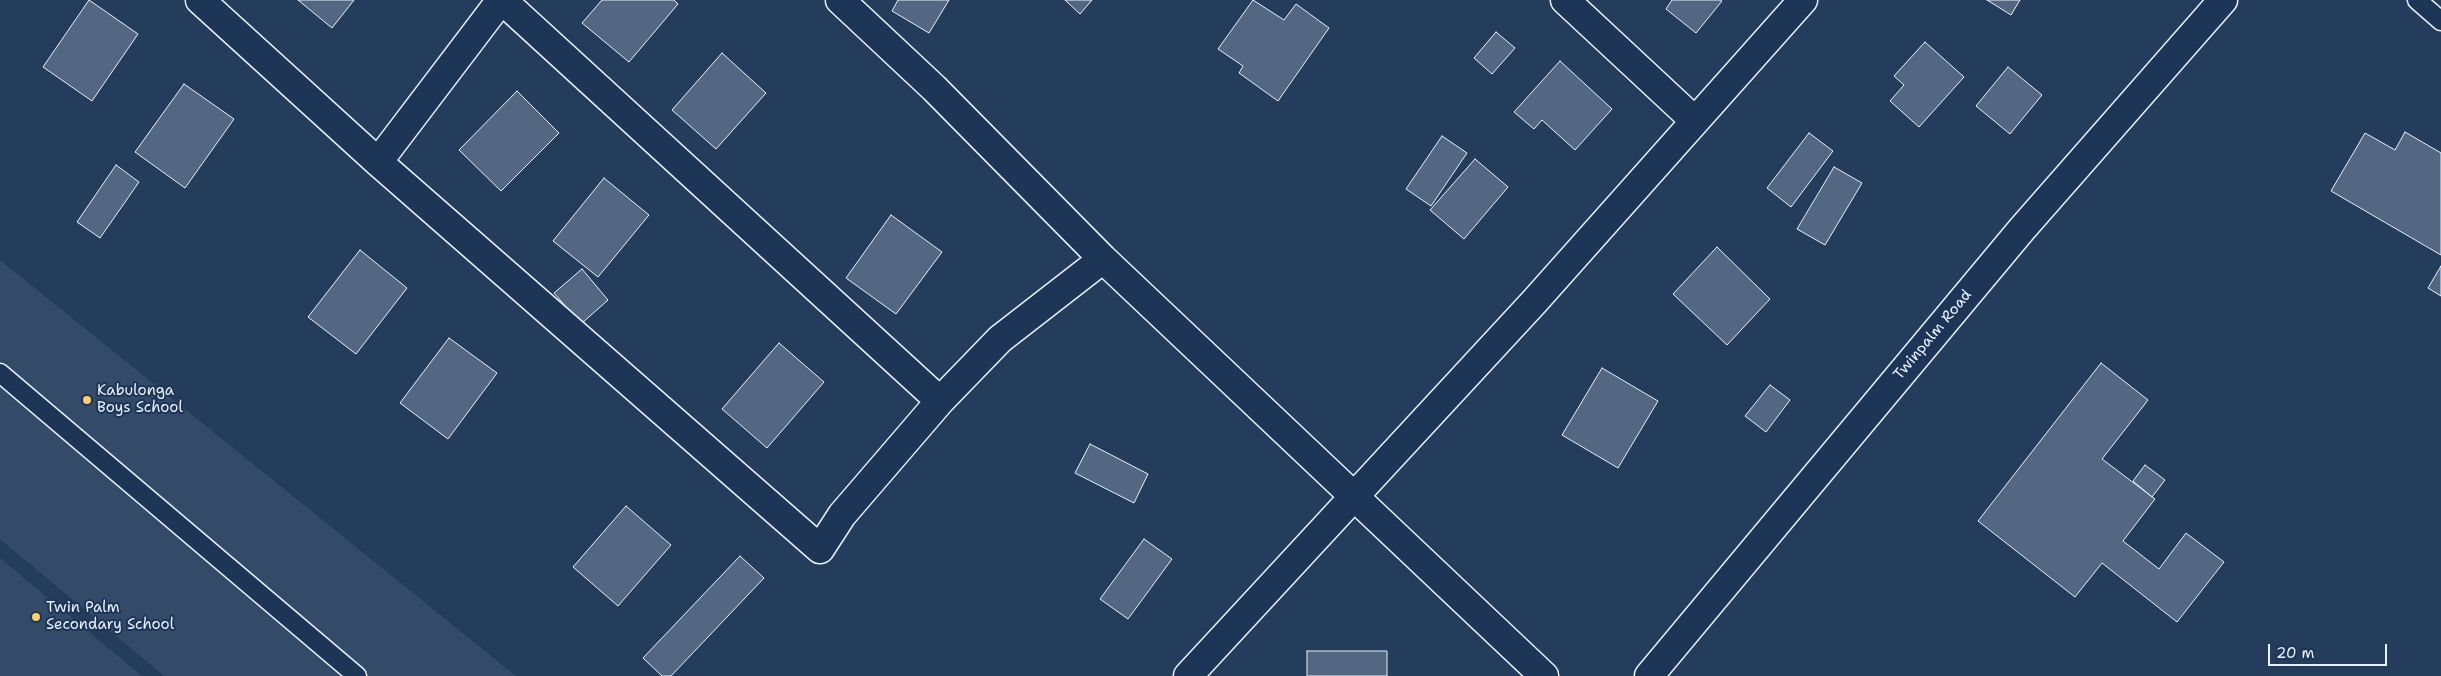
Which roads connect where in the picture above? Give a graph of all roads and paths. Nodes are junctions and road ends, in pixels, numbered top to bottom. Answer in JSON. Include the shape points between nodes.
{"nodes":[{"id":1,"x":200,"y":0,"type":"edge"},
{"id":2,"x":501,"y":0,"type":"edge"},
{"id":3,"x":840,"y":0,"type":"edge"},
{"id":4,"x":1564,"y":0,"type":"edge"},
{"id":5,"x":1803,"y":0,"type":"edge"},
{"id":6,"x":2223,"y":0,"type":"edge"},
{"id":7,"x":2416,"y":0,"type":"edge"},
{"id":8,"x":2441,"y":21,"type":"edge"},
{"id":9,"x":1695,"y":121,"type":"junction"},
{"id":10,"x":378,"y":162,"type":"junction"},
{"id":11,"x":1103,"y":259,"type":"junction"},
{"id":12,"x":0,"y":372,"type":"edge"},
{"id":13,"x":940,"y":401,"type":"junction"},
{"id":14,"x":1354,"y":497,"type":"junction"},
{"id":15,"x":357,"y":676,"type":"edge"},
{"id":16,"x":1188,"y":676,"type":"edge"},
{"id":17,"x":1544,"y":676,"type":"edge"},
{"id":18,"x":1649,"y":676,"type":"edge"}],
"edges":[{"from":1,"to":10,"type":"street"},
{"from":2,"to":10,"type":"street"},
{"from":2,"to":13,"type":"street"},
{"from":3,"to":11,"type":"street","via":[[934,88]]},
{"from":4,"to":9,"type":"street"},
{"from":5,"to":9,"type":"street"},
{"from":6,"to":18,"type":"street","name":"Twinpalm Road","via":[[2022,229]]},
{"from":7,"to":8,"type":"lane"},
{"from":9,"to":14,"type":"street"},
{"from":10,"to":13,"type":"street","via":[[820,549],[842,515]]},
{"from":11,"to":13,"type":"street","via":[[1000,339]]},
{"from":11,"to":14,"type":"street"},
{"from":12,"to":15,"type":"lane"},
{"from":14,"to":16,"type":"street"},
{"from":14,"to":17,"type":"street"}]}
